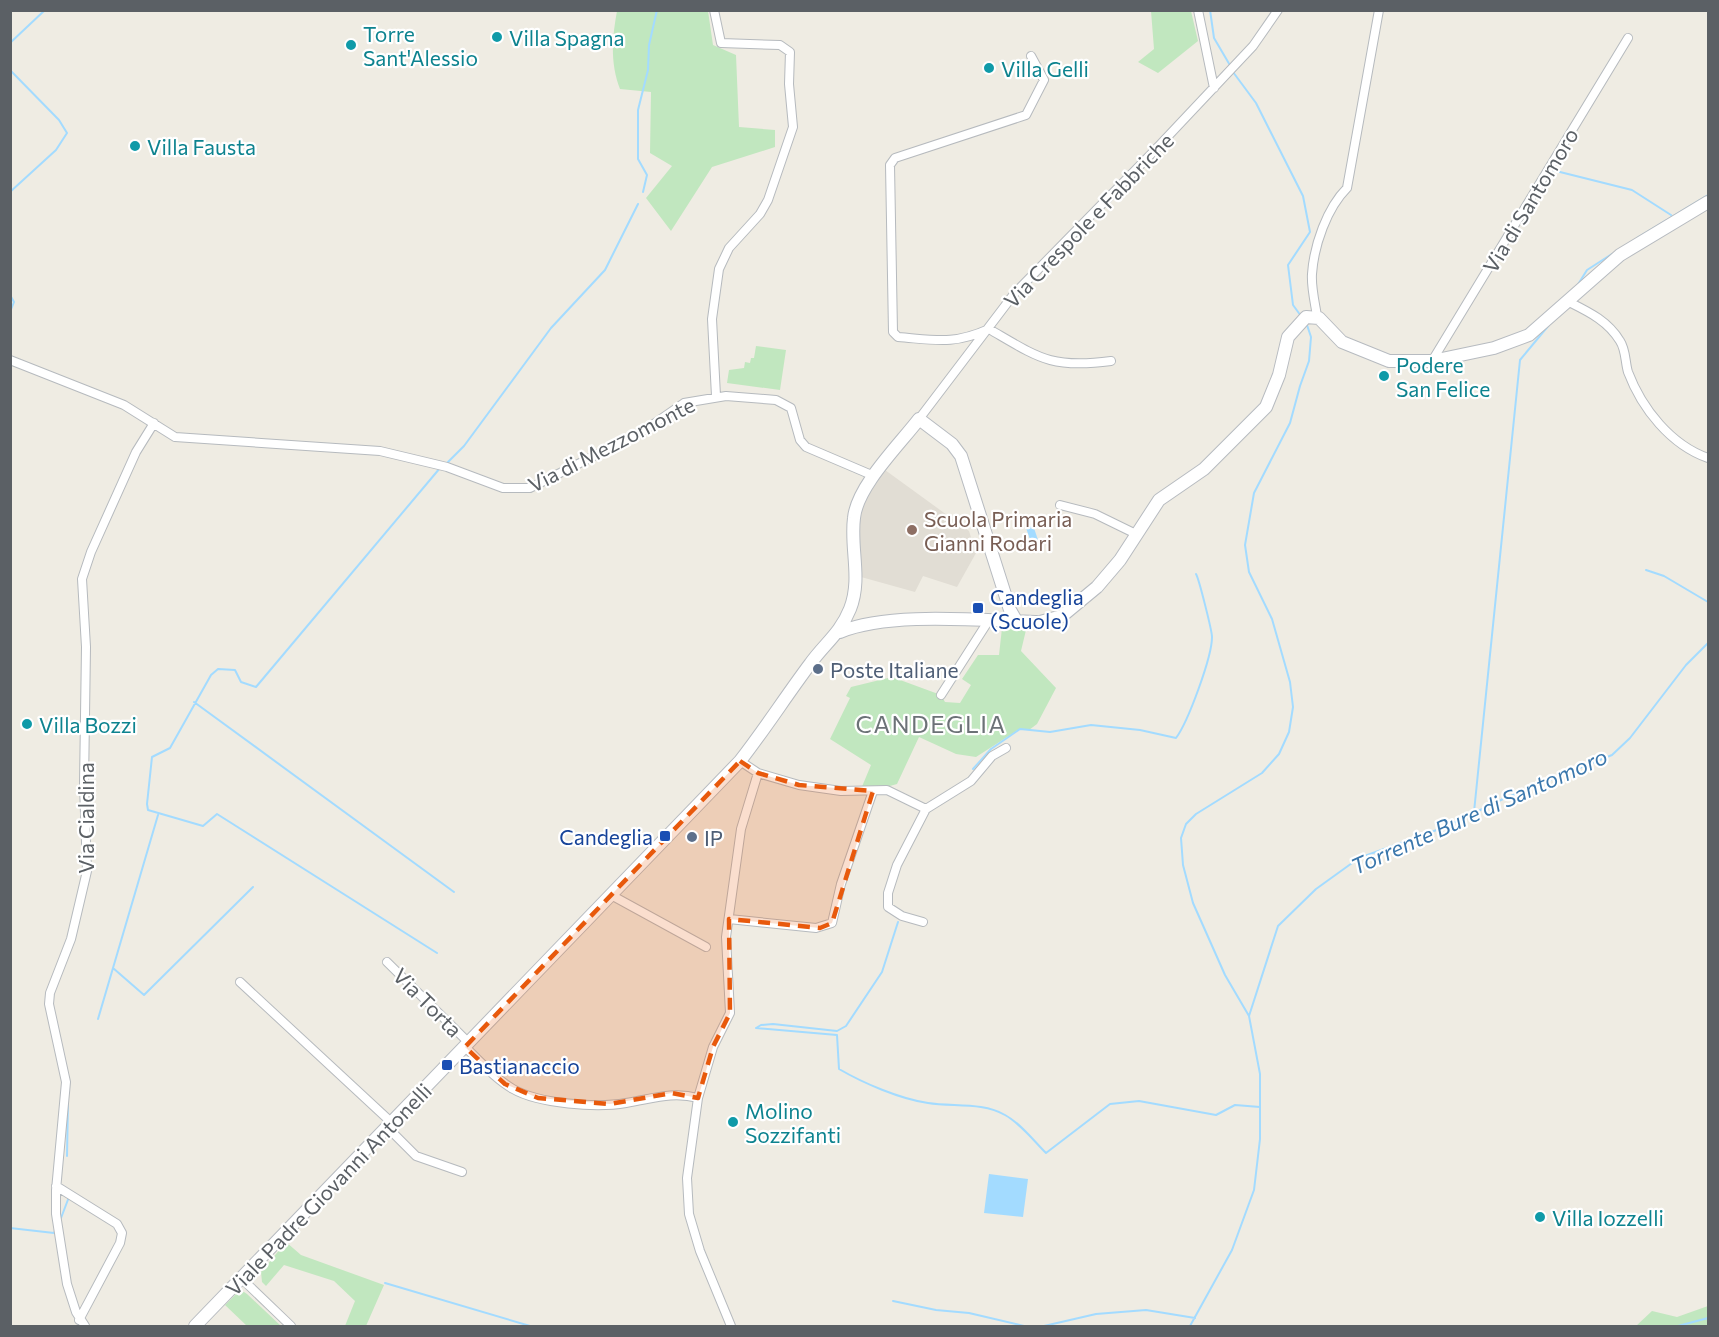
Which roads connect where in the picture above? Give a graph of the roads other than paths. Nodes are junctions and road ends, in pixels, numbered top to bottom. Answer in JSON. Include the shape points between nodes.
{"nodes":[{"id":1,"x":714,"y":10,"type":"edge"},
{"id":2,"x":1198,"y":10,"type":"edge"},
{"id":3,"x":1278,"y":10,"type":"edge"},
{"id":4,"x":1379,"y":10,"type":"edge"},
{"id":5,"x":1628,"y":39,"type":"dead end"},
{"id":6,"x":1031,"y":56,"type":"dead end"},
{"id":7,"x":1214,"y":88,"type":"junction"},
{"id":8,"x":1708,"y":202,"type":"edge"},
{"id":9,"x":1569,"y":302,"type":"junction"},
{"id":10,"x":1307,"y":320,"type":"junction"},
{"id":11,"x":989,"y":329,"type":"junction"},
{"id":12,"x":10,"y":360,"type":"edge"},
{"id":13,"x":1432,"y":361,"type":"junction"},
{"id":14,"x":1111,"y":362,"type":"dead end"},
{"id":15,"x":716,"y":396,"type":"junction"},
{"id":16,"x":920,"y":419,"type":"junction"},
{"id":17,"x":154,"y":423,"type":"junction"},
{"id":18,"x":1708,"y":458,"type":"edge"},
{"id":19,"x":874,"y":476,"type":"junction"},
{"id":20,"x":1060,"y":505,"type":"dead end"},
{"id":21,"x":1136,"y":534,"type":"junction"},
{"id":22,"x":1010,"y":610,"type":"junction"},
{"id":23,"x":995,"y":620,"type":"junction"},
{"id":24,"x":1017,"y":622,"type":"junction"},
{"id":25,"x":840,"y":632,"type":"junction"},
{"id":26,"x":941,"y":695,"type":"dead end"},
{"id":27,"x":1006,"y":747,"type":"dead end"},
{"id":28,"x":740,"y":760,"type":"junction"},
{"id":29,"x":758,"y":773,"type":"junction"},
{"id":30,"x":873,"y":791,"type":"junction"},
{"id":31,"x":926,"y":808,"type":"junction"},
{"id":32,"x":611,"y":895,"type":"junction"},
{"id":33,"x":729,"y":919,"type":"junction"},
{"id":34,"x":923,"y":922,"type":"dead end"},
{"id":35,"x":706,"y":947,"type":"dead end"},
{"id":36,"x":387,"y":962,"type":"dead end"},
{"id":37,"x":240,"y":982,"type":"dead end"},
{"id":38,"x":467,"y":1045,"type":"junction"},
{"id":39,"x":698,"y":1098,"type":"junction"},
{"id":40,"x":389,"y":1124,"type":"junction"},
{"id":41,"x":462,"y":1172,"type":"dead end"},
{"id":42,"x":56,"y":1186,"type":"junction"},
{"id":43,"x":241,"y":1278,"type":"junction"},
{"id":44,"x":82,"y":1323,"type":"edge"},
{"id":45,"x":195,"y":1326,"type":"edge"},
{"id":46,"x":291,"y":1326,"type":"edge"},
{"id":47,"x":731,"y":1326,"type":"edge"}],
"edges":[{"from":1,"to":15,"type":"street","via":[[721,43],[780,45],[790,52],[794,117],[768,200],[729,248],[719,269],[712,334]]},
{"from":2,"to":7,"type":"street"},
{"from":3,"to":7,"type":"street","name":"Via Crespole e Fabbriche"},
{"from":4,"to":10,"type":"street","via":[[1347,188],[1334,201],[1314,261]]},
{"from":5,"to":13,"type":"street","name":"Via di Santomoro"},
{"from":6,"to":11,"type":"street","via":[[1044,80],[1026,115],[895,158],[890,165],[893,332],[898,337],[953,341]]},
{"from":7,"to":11,"type":"street","name":"Via Crespole e Fabbriche","via":[[1014,294]]},
{"from":8,"to":9,"type":"main road","via":[[1620,255]]},
{"from":9,"to":13,"type":"main road","via":[[1529,335],[1513,342]]},
{"from":9,"to":18,"type":"street","via":[[1602,319],[1621,342],[1628,373],[1654,420],[1692,452]]},
{"from":10,"to":13,"type":"main road","via":[[1373,356],[1405,363]]},
{"from":10,"to":21,"type":"main road","via":[[1286,341],[1279,375],[1266,407],[1204,469],[1159,500]]},
{"from":11,"to":14,"type":"street","via":[[1053,363],[1080,366]]},
{"from":11,"to":16,"type":"street","name":"Via Crespole e Fabbriche"},
{"from":12,"to":17,"type":"street","name":"Via di Mezzomonte","via":[[124,405]]},
{"from":15,"to":17,"type":"street","name":"Via di Mezzomonte","via":[[684,404],[642,432],[522,490],[494,486],[447,467],[380,451],[175,437]]},
{"from":15,"to":19,"type":"street","name":"Via di Mezzomonte","via":[[785,403],[793,412],[803,445]]},
{"from":16,"to":19,"type":"main road"},
{"from":16,"to":22,"type":"main road","via":[[961,456]]},
{"from":17,"to":42,"type":"street","name":"Via Cialdina","via":[[132,463],[82,579],[87,870],[73,932],[50,993],[66,1082]]},
{"from":19,"to":25,"type":"main road","via":[[855,511],[855,588]]},
{"from":20,"to":21,"type":"street","via":[[1095,514]]},
{"from":21,"to":24,"type":"main road","via":[[1097,587],[1069,612],[1045,622]]},
{"from":22,"to":23,"type":"main road"},
{"from":22,"to":24,"type":"main road"},
{"from":23,"to":24,"type":"main road"},
{"from":23,"to":25,"type":"main road","via":[[877,624]]},
{"from":23,"to":26,"type":"street"},
{"from":25,"to":28,"type":"main road","name":"Viale Padre Giovanni Antonelli","via":[[814,659]]},
{"from":27,"to":31,"type":"street","via":[[992,756],[971,781]]},
{"from":28,"to":29,"type":"street"},
{"from":28,"to":32,"type":"main road","name":"Viale Padre Giovanni Antonelli"},
{"from":29,"to":30,"type":"street","via":[[822,789]]},
{"from":29,"to":33,"type":"street","via":[[741,829]]},
{"from":30,"to":31,"type":"street","via":[[895,792]]},
{"from":30,"to":33,"type":"street","via":[[832,923],[816,928]]},
{"from":31,"to":34,"type":"street","via":[[897,866],[887,899],[891,910]]},
{"from":32,"to":35,"type":"street"},
{"from":32,"to":38,"type":"main road","name":"Viale Padre Giovanni Antonelli"},
{"from":33,"to":39,"type":"street","via":[[726,950],[730,1013],[713,1047]]},
{"from":36,"to":38,"type":"street","name":"Via Torta"},
{"from":37,"to":40,"type":"street"},
{"from":38,"to":39,"type":"street","name":"Via Torta","via":[[505,1084],[538,1098],[610,1104],[672,1093]]},
{"from":38,"to":40,"type":"main road","name":"Viale Padre Giovanni Antonelli"},
{"from":39,"to":47,"type":"street","via":[[689,1156],[688,1205],[700,1251]]},
{"from":40,"to":41,"type":"street","via":[[416,1156]]},
{"from":40,"to":43,"type":"main road","name":"Viale Padre Giovanni Antonelli"},
{"from":42,"to":44,"type":"street","name":"Via Cialdina","via":[[56,1214],[67,1284]]},
{"from":42,"to":44,"type":"street","name":"Via Cialdina","via":[[117,1224],[122,1233]]},
{"from":43,"to":45,"type":"main road","name":"Viale Padre Giovanni Antonelli"},
{"from":43,"to":46,"type":"street"}]}
